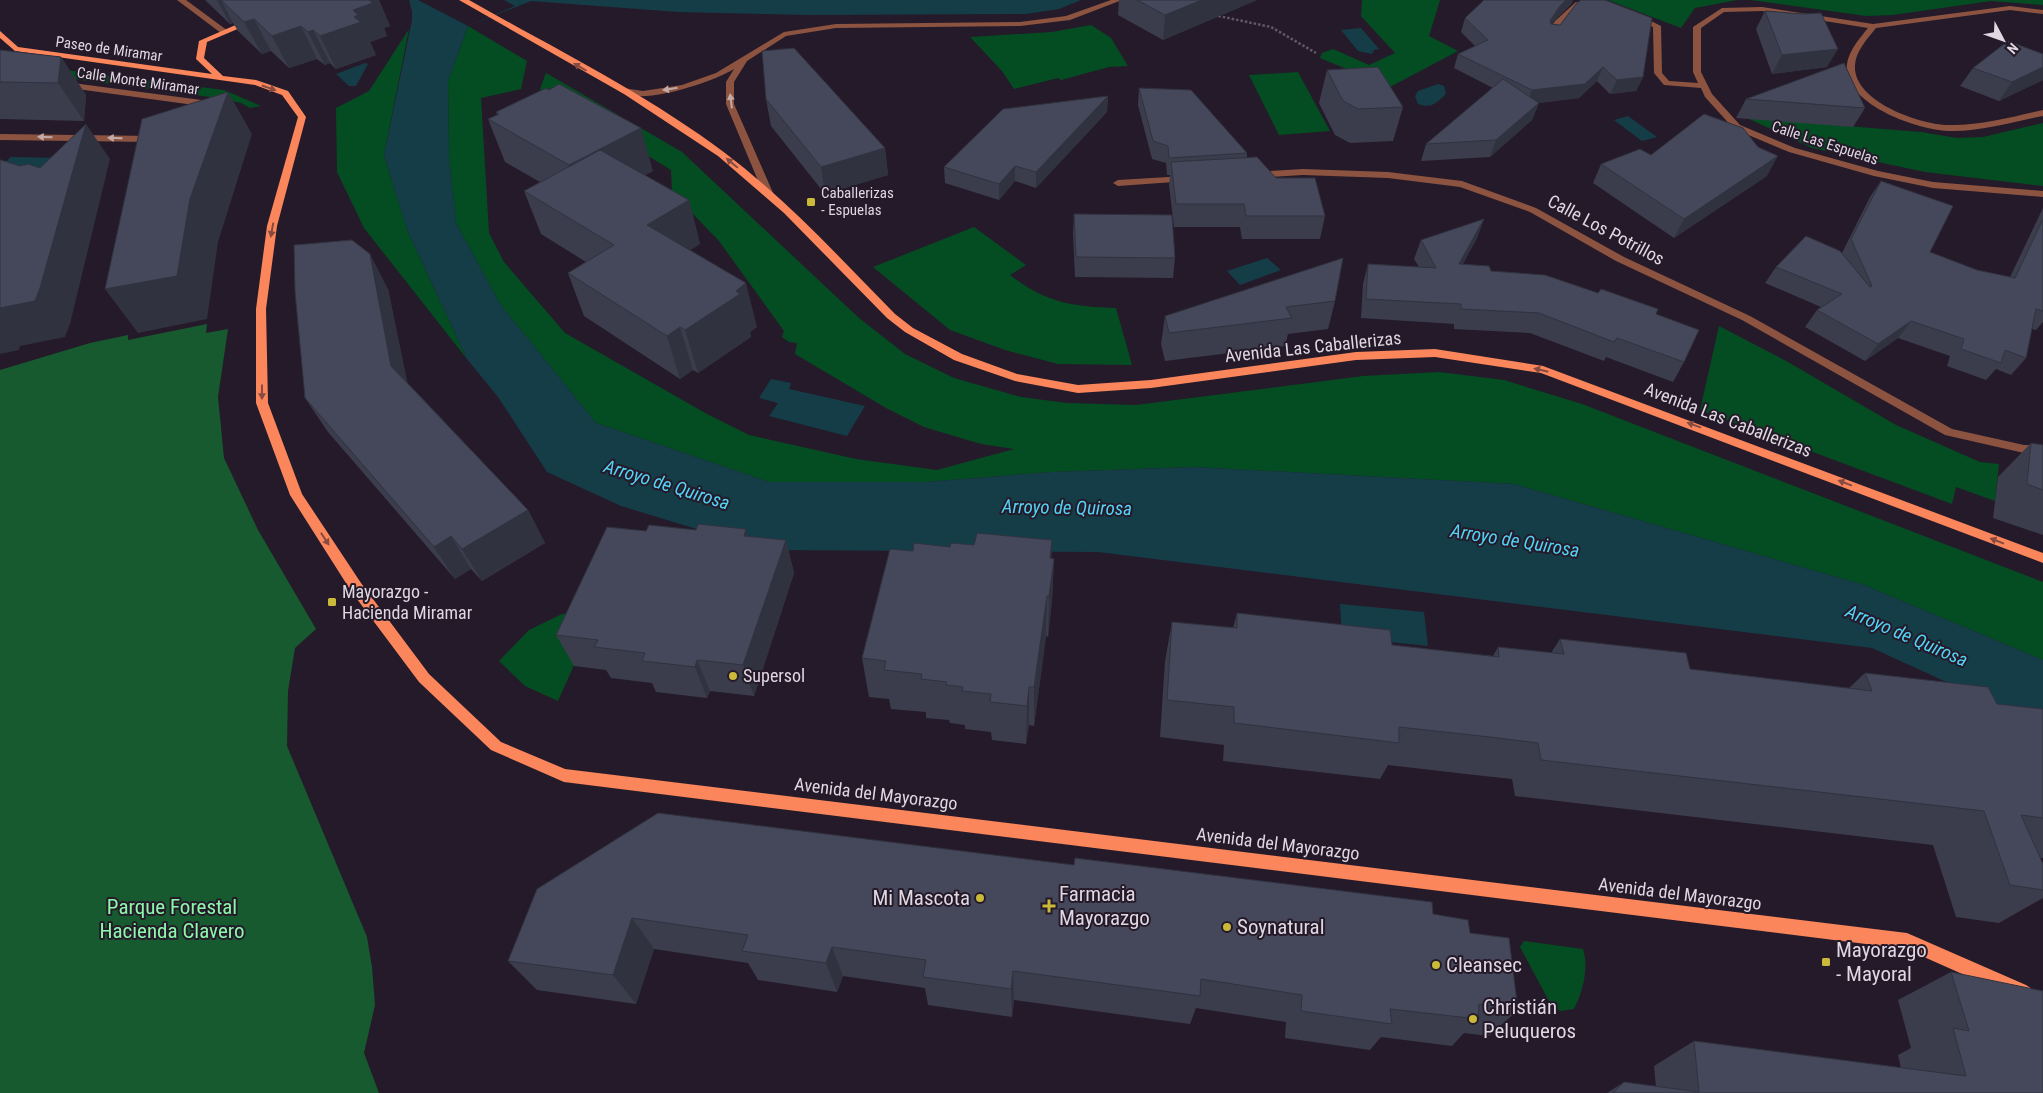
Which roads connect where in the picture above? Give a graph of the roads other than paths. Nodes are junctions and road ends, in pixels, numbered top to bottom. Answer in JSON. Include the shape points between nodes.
{"nodes":[{"id":1,"x":181,"y":0,"type":"edge"},
{"id":2,"x":463,"y":0,"type":"edge"},
{"id":3,"x":1118,"y":0,"type":"edge"},
{"id":4,"x":1587,"y":1,"type":"edge"},
{"id":5,"x":2043,"y":12,"type":"edge"},
{"id":6,"x":1629,"y":14,"type":"edge"},
{"id":7,"x":258,"y":19,"type":"edge"},
{"id":8,"x":1873,"y":26,"type":"junction"},
{"id":9,"x":224,"y":31,"type":"junction"},
{"id":10,"x":0,"y":33,"type":"edge"},
{"id":11,"x":1550,"y":36,"type":"edge"},
{"id":12,"x":746,"y":58,"type":"junction"},
{"id":13,"x":222,"y":78,"type":"junction"},
{"id":14,"x":58,"y":84,"type":"edge"},
{"id":15,"x":1704,"y":86,"type":"junction"},
{"id":16,"x":623,"y":91,"type":"junction"},
{"id":17,"x":220,"y":106,"type":"edge"},
{"id":18,"x":2043,"y":112,"type":"edge"},
{"id":19,"x":0,"y":137,"type":"edge"},
{"id":20,"x":168,"y":139,"type":"edge"},
{"id":21,"x":1244,"y":176,"type":"edge"},
{"id":22,"x":1196,"y":178,"type":"edge"},
{"id":23,"x":1118,"y":183,"type":"dead end"},
{"id":24,"x":2043,"y":194,"type":"edge"},
{"id":25,"x":769,"y":195,"type":"junction"},
{"id":26,"x":2043,"y":449,"type":"edge"},
{"id":27,"x":2043,"y":558,"type":"edge"},
{"id":28,"x":2043,"y":1006,"type":"edge"}],
"edges":[{"from":1,"to":9,"type":"street"},
{"from":16,"to":2,"type":"main road","name":"Avenida Las Caballerizas","one_way":true},
{"from":3,"to":12,"type":"street","via":[[1067,18],[1020,24],[836,26],[784,34]]},
{"from":4,"to":11,"type":"street","via":[[1558,23]]},
{"from":5,"to":8,"type":"street","name":"Calle Las Espuelas","via":[[2010,8]]},
{"from":6,"to":15,"type":"street","via":[[1657,26],[1658,73],[1667,82]]},
{"from":7,"to":9,"type":"main road"},
{"from":8,"to":15,"type":"street","name":"Calle Las Espuelas","via":[[1762,9],[1722,10],[1697,27],[1697,72]]},
{"from":8,"to":18,"type":"street","via":[[1856,49],[1851,70],[1859,89],[1881,108],[1946,128],[1980,126]]},
{"from":9,"to":13,"type":"main road","via":[[203,41],[200,59]]},
{"from":10,"to":13,"type":"main road","name":"Paseo de Miramar","via":[[15,53]]},
{"from":12,"to":16,"type":"street","name":"Avenida Las Caballerizas","one_way":true,"via":[[719,75],[684,87],[643,94]]},
{"from":25,"to":12,"type":"street","name":"Avenida Las Caballerizas","one_way":true,"via":[[730,104],[730,82]]},
{"from":13,"to":28,"type":"main road","name":"Avenida del Mayorazgo","one_way":true,"via":[[256,83],[285,93],[302,117],[272,226],[261,309],[262,404],[296,495],[356,587],[424,678],[496,746],[564,775],[1907,941],[2020,991]]},
{"from":14,"to":17,"type":"street","name":"Calle Monte Miramar"},
{"from":15,"to":24,"type":"street","name":"Calle Las Espuelas","via":[[1708,95],[1737,127],[1792,150],[1877,174],[1933,185]]},
{"from":25,"to":16,"type":"main road","name":"Avenida Las Caballerizas","one_way":true,"via":[[721,154]]},
{"from":20,"to":19,"type":"street","one_way":true},
{"from":21,"to":26,"type":"street","name":"Calle Los Potrillos","via":[[1303,172],[1388,175],[1462,184],[1533,210],[1620,259],[1746,318],[1948,432],[2024,449]]},
{"from":22,"to":23,"type":"street"},
{"from":27,"to":25,"type":"main road","name":"Avenida Las Caballerizas","one_way":true,"via":[[1543,370],[1435,353],[1356,356],[1151,384],[1078,389],[1015,377],[958,357],[910,330]]}]}
